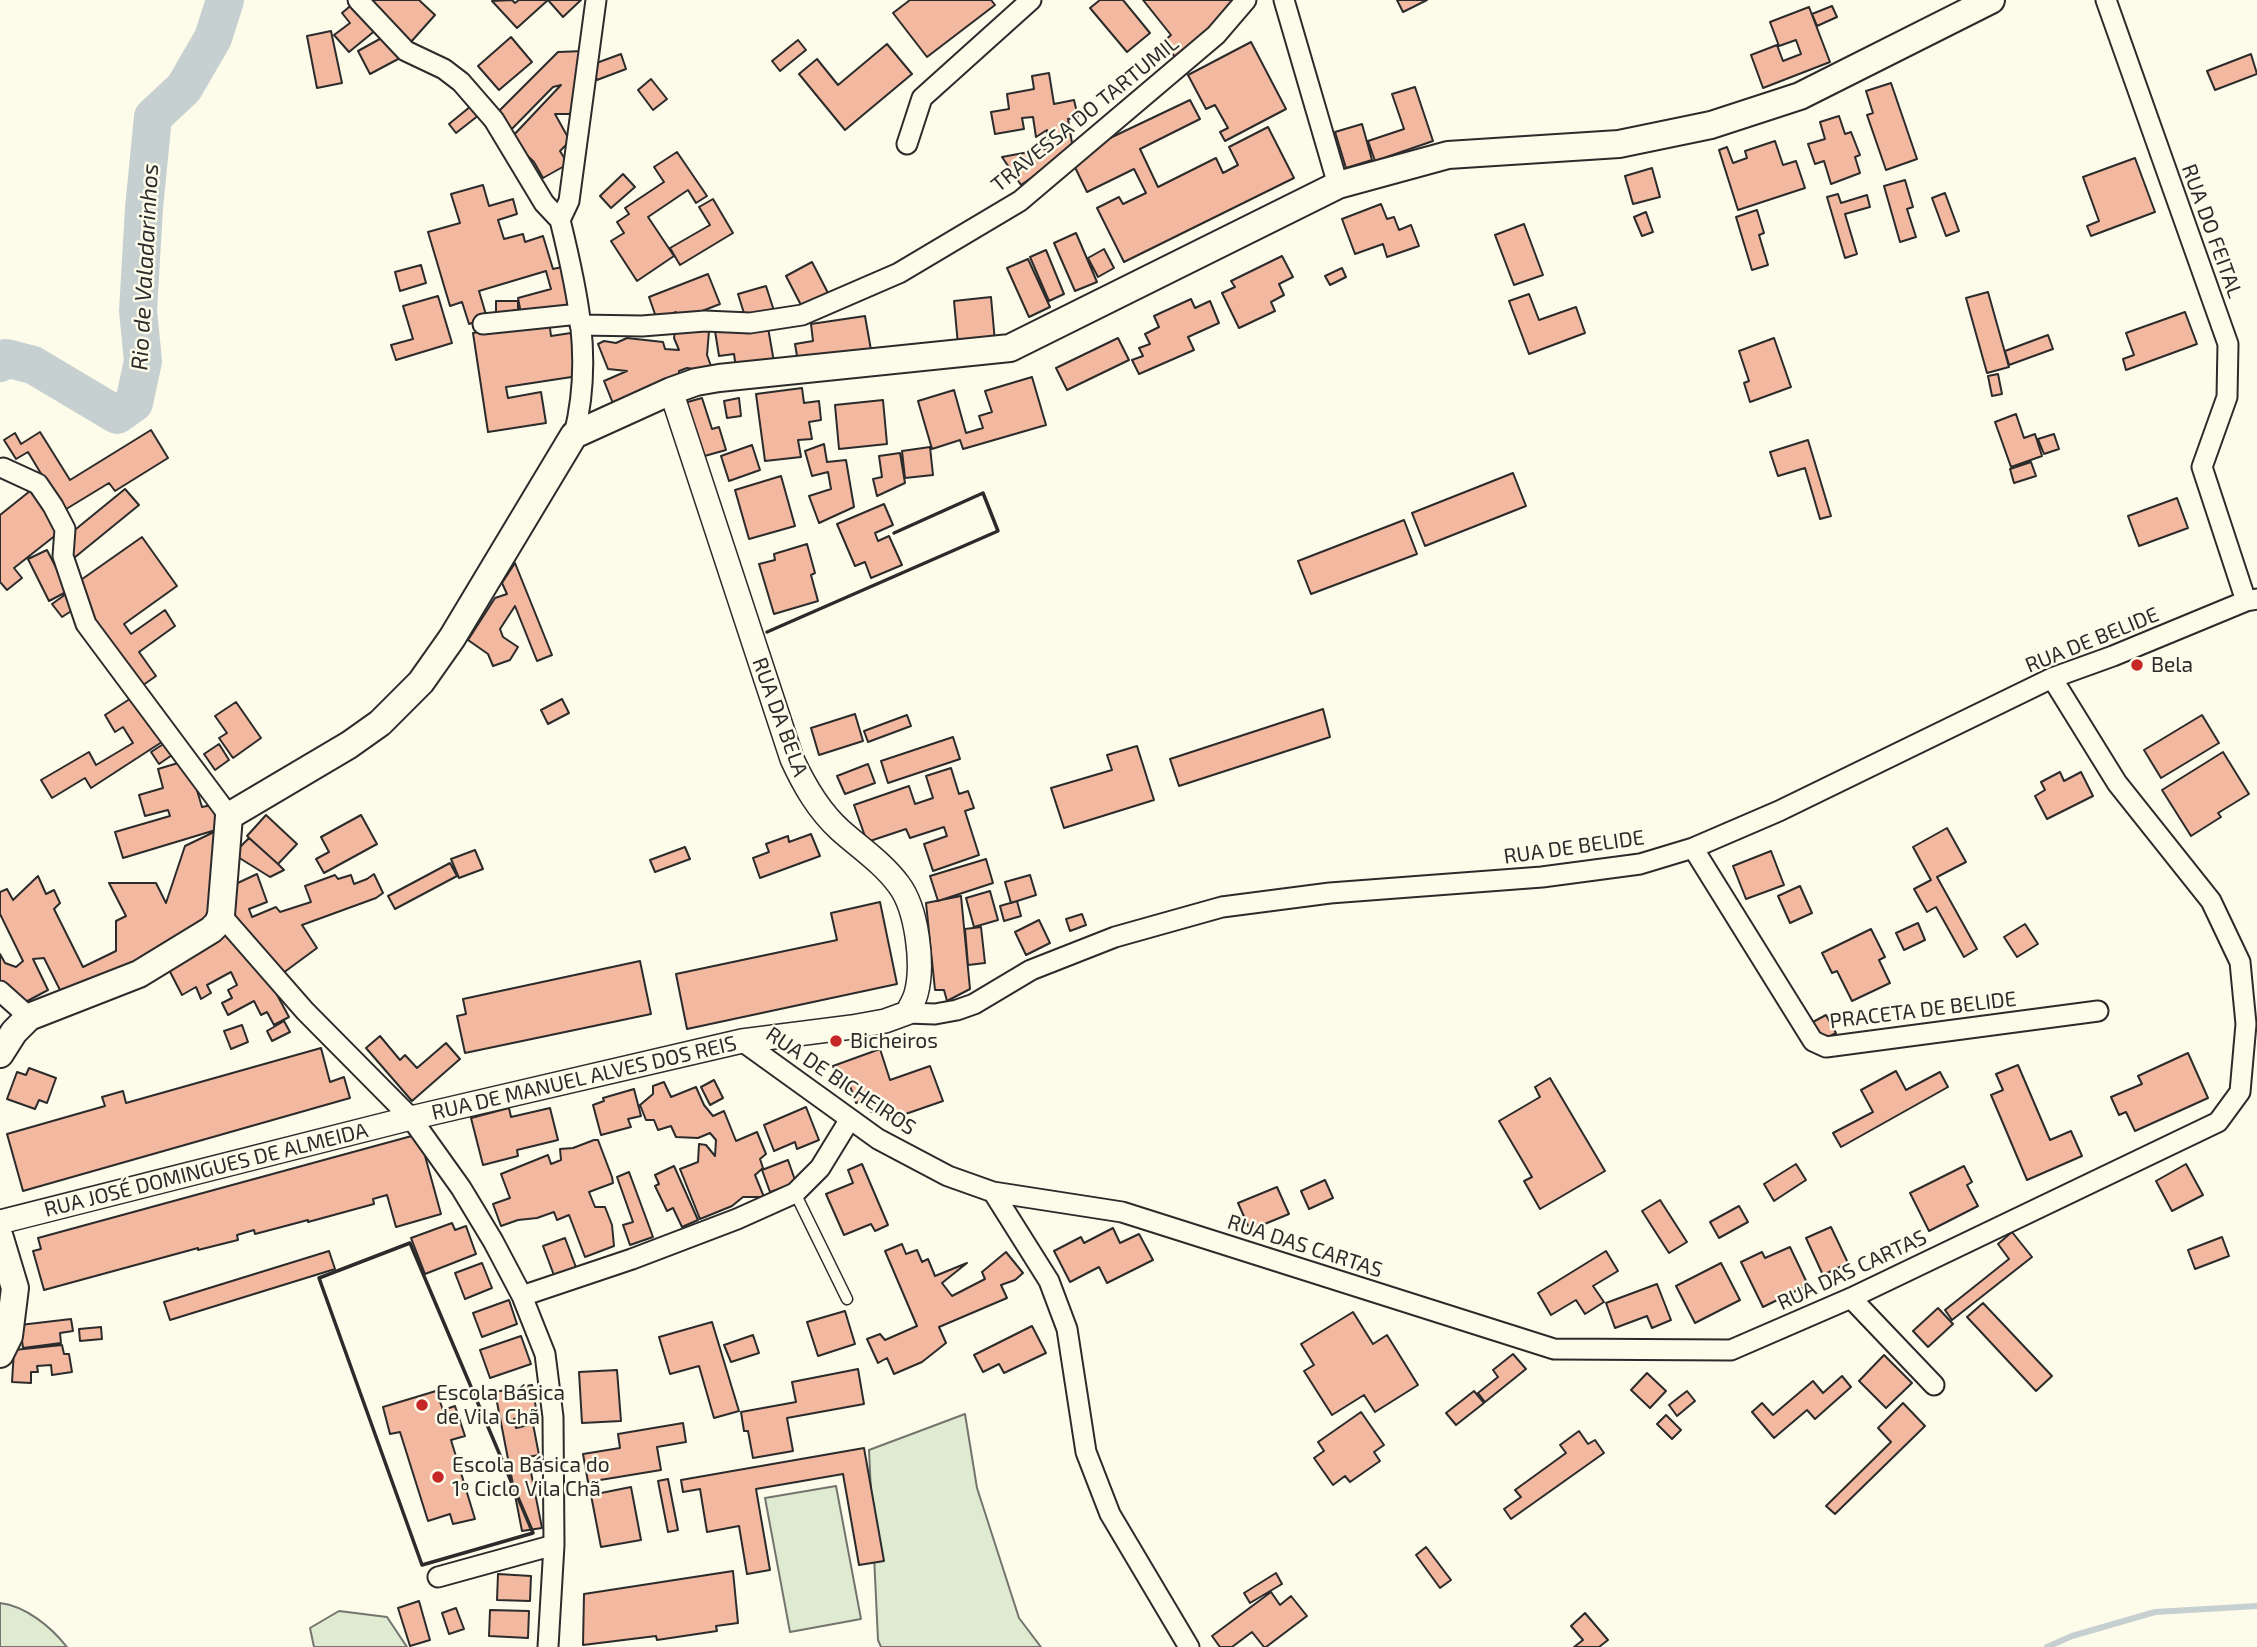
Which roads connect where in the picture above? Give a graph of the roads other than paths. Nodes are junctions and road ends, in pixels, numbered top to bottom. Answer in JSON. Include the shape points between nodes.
{"nodes":[{"id":1,"x":358,"y":0,"type":"edge"},
{"id":2,"x":596,"y":0,"type":"edge"},
{"id":3,"x":1031,"y":0,"type":"edge"},
{"id":4,"x":1246,"y":0,"type":"edge"},
{"id":5,"x":1284,"y":0,"type":"edge"},
{"id":6,"x":1991,"y":0,"type":"edge"},
{"id":7,"x":2106,"y":0,"type":"edge"},
{"id":8,"x":908,"y":145,"type":"dead end"},
{"id":9,"x":1338,"y":185,"type":"junction"},
{"id":10,"x":560,"y":220,"type":"junction"},
{"id":11,"x":580,"y":319,"type":"junction"},
{"id":12,"x":483,"y":324,"type":"dead end"},
{"id":13,"x":671,"y":391,"type":"junction"},
{"id":14,"x":574,"y":435,"type":"junction"},
{"id":15,"x":3,"y":468,"type":"dead end"},
{"id":16,"x":2251,"y":600,"type":"edge"},
{"id":17,"x":2052,"y":678,"type":"junction"},
{"id":18,"x":229,"y":816,"type":"junction"},
{"id":19,"x":1693,"y":848,"type":"junction"},
{"id":20,"x":221,"y":915,"type":"junction"},
{"id":21,"x":0,"y":991,"type":"edge"},
{"id":22,"x":2098,"y":1011,"type":"dead end"},
{"id":23,"x":907,"y":1013,"type":"junction"},
{"id":24,"x":29,"y":1017,"type":"junction"},
{"id":25,"x":742,"y":1041,"type":"junction"},
{"id":26,"x":0,"y":1054,"type":"edge"},
{"id":27,"x":411,"y":1118,"type":"junction"},
{"id":28,"x":850,"y":1119,"type":"junction"},
{"id":29,"x":992,"y":1192,"type":"junction"},
{"id":30,"x":794,"y":1193,"type":"junction"},
{"id":31,"x":0,"y":1222,"type":"edge"},
{"id":32,"x":0,"y":1238,"type":"edge"},
{"id":33,"x":522,"y":1296,"type":"junction"},
{"id":34,"x":1851,"y":1298,"type":"junction"},
{"id":35,"x":847,"y":1299,"type":"dead end"},
{"id":36,"x":0,"y":1354,"type":"edge"},
{"id":37,"x":1934,"y":1385,"type":"dead end"},
{"id":38,"x":554,"y":1545,"type":"junction"},
{"id":39,"x":438,"y":1577,"type":"dead end"},
{"id":40,"x":548,"y":1647,"type":"edge"},
{"id":41,"x":1189,"y":1647,"type":"edge"}],
"edges":[{"from":1,"to":10,"type":"street","via":[[406,51],[461,82],[494,120],[544,203]]},
{"from":2,"to":10,"type":"street","via":[[569,201]]},
{"from":3,"to":8,"type":"street","via":[[922,99]]},
{"from":4,"to":11,"type":"street","name":"TRAVESSA DO TARTUMIL","via":[[1216,35],[1020,201],[899,273],[802,315],[750,323],[642,326]]},
{"from":5,"to":9,"type":"street"},
{"from":6,"to":9,"type":"main road","via":[[1800,96],[1711,125],[1619,144],[1448,155]]},
{"from":7,"to":16,"type":"street","name":"RUA DO FEITAL","via":[[2228,344],[2227,397],[2203,467]]},
{"from":9,"to":13,"type":"main road","via":[[1010,348],[719,378]]},
{"from":10,"to":11,"type":"street"},
{"from":11,"to":12,"type":"street","name":"TRAVESSA DO TARTUMIL"},
{"from":11,"to":14,"type":"street","via":[[584,374]]},
{"from":13,"to":14,"type":"main road"},
{"from":13,"to":23,"type":"street","name":"RUA DA BELA","via":[[792,759],[816,803],[900,886],[912,913],[919,974]]},
{"from":14,"to":18,"type":"main road","via":[[453,638],[421,682],[380,723],[349,745]]},
{"from":15,"to":18,"type":"street","via":[[38,484],[53,506],[65,529],[63,556],[86,624]]},
{"from":16,"to":17,"type":"street","name":"RUA DE BELIDE"},
{"from":17,"to":19,"type":"street","name":"RUA DE BELIDE"},
{"from":17,"to":34,"type":"street","name":"RUA DAS CARTAS","via":[[2117,783],[2211,901],[2240,962],[2246,1024],[2240,1091],[2218,1122]]},
{"from":18,"to":20,"type":"main road"},
{"from":19,"to":22,"type":"street","name":"PRACETA DE BELIDE","via":[[1813,1041],[1826,1047]]},
{"from":19,"to":23,"type":"street","name":"RUA DE BELIDE","via":[[1640,864],[1542,877],[1330,893],[1222,907],[1115,937],[1055,960],[957,1010]]},
{"from":20,"to":24,"type":"main road","via":[[211,930],[139,974]]},
{"from":20,"to":27,"type":"street","name":"RUA DE MANUEL ALVES DOS REIS","via":[[306,1011]]},
{"from":21,"to":24,"type":"street"},
{"from":23,"to":25,"type":"street","name":"RUA DE MANUEL ALVES DOS REIS","via":[[852,1027]]},
{"from":24,"to":26,"type":"main road"},
{"from":25,"to":27,"type":"street","name":"RUA DE MANUEL ALVES DOS REIS"},
{"from":25,"to":28,"type":"street","name":"RUA DE BICHEIROS"},
{"from":27,"to":31,"type":"street","name":"RUA JOSÉ DOMINGUES DE ALMEIDA"},
{"from":27,"to":33,"type":"street","via":[[461,1188]]},
{"from":28,"to":29,"type":"street","name":"RUA DE BICHEIROS","via":[[948,1176]]},
{"from":28,"to":30,"type":"street","via":[[820,1168]]},
{"from":29,"to":34,"type":"street","name":"RUA DAS CARTAS","via":[[1122,1212],[1554,1349],[1731,1349]]},
{"from":29,"to":41,"type":"street","via":[[1049,1281],[1066,1329],[1086,1452],[1110,1514]]},
{"from":30,"to":33,"type":"street","via":[[632,1259]]},
{"from":30,"to":35,"type":"lane"},
{"from":32,"to":36,"type":"main road","via":[[15,1288],[9,1336]]},
{"from":33,"to":38,"type":"street","via":[[545,1354],[553,1417]]},
{"from":34,"to":37,"type":"street"},
{"from":38,"to":39,"type":"street"},
{"from":38,"to":40,"type":"street"}]}
